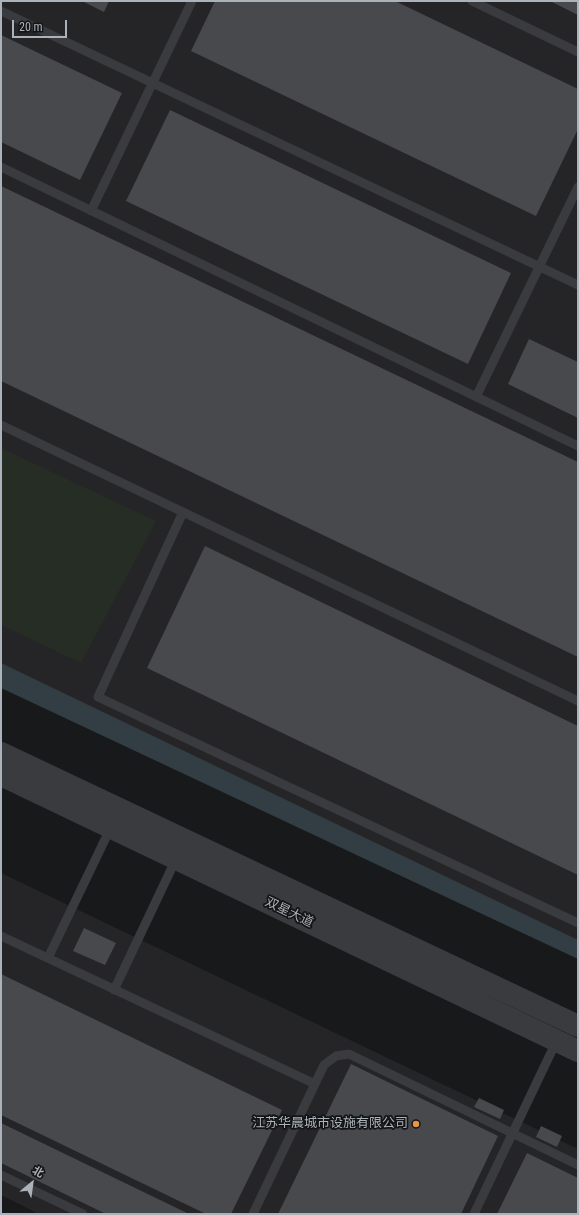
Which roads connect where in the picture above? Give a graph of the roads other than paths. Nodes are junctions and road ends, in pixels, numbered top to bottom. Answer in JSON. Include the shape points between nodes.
{"nodes":[{"id":1,"x":192,"y":1,"type":"edge"},
{"id":2,"x":472,"y":1,"type":"edge"},
{"id":3,"x":1,"y":11,"type":"edge"},
{"id":4,"x":578,"y":52,"type":"edge"},
{"id":5,"x":153,"y":82,"type":"junction"},
{"id":6,"x":1,"y":167,"type":"edge"},
{"id":7,"x":578,"y":187,"type":"edge"},
{"id":8,"x":91,"y":211,"type":"junction"},
{"id":9,"x":540,"y":266,"type":"junction"},
{"id":10,"x":578,"y":285,"type":"edge"},
{"id":11,"x":476,"y":397,"type":"junction"},
{"id":12,"x":1,"y":425,"type":"edge"},
{"id":13,"x":578,"y":446,"type":"edge"},
{"id":14,"x":183,"y":512,"type":"junction"},
{"id":15,"x":578,"y":702,"type":"edge"},
{"id":16,"x":1,"y":753,"type":"edge"},
{"id":17,"x":1,"y":775,"type":"edge"},
{"id":18,"x":115,"y":818,"type":"junction"},
{"id":19,"x":180,"y":849,"type":"junction"},
{"id":20,"x":578,"y":923,"type":"edge"},
{"id":21,"x":1,"y":936,"type":"edge"},
{"id":22,"x":48,"y":958,"type":"junction"},
{"id":23,"x":114,"y":990,"type":"junction"},
{"id":24,"x":565,"y":1030,"type":"edge"},
{"id":25,"x":578,"y":1051,"type":"edge"},
{"id":26,"x":315,"y":1084,"type":"junction"},
{"id":27,"x":513,"y":1134,"type":"junction"},
{"id":28,"x":578,"y":1165,"type":"edge"},
{"id":29,"x":1,"y":1175,"type":"edge"},
{"id":30,"x":83,"y":1214,"type":"edge"},
{"id":31,"x":254,"y":1214,"type":"edge"},
{"id":32,"x":474,"y":1214,"type":"edge"}],
"edges":[{"from":1,"to":5,"type":"lane"},
{"from":2,"to":4,"type":"lane"},
{"from":3,"to":5,"type":"lane"},
{"from":5,"to":8,"type":"lane"},
{"from":5,"to":9,"type":"lane"},
{"from":6,"to":8,"type":"lane"},
{"from":7,"to":9,"type":"lane"},
{"from":8,"to":11,"type":"lane"},
{"from":9,"to":10,"type":"lane"},
{"from":9,"to":11,"type":"lane"},
{"from":11,"to":13,"type":"lane"},
{"from":12,"to":14,"type":"lane"},
{"from":14,"to":15,"type":"lane"},
{"from":14,"to":20,"type":"lane","via":[[98,697]]},
{"from":16,"to":18,"type":"street","name":"双星大道"},
{"from":17,"to":18,"type":"street","name":"双星大道"},
{"from":18,"to":19,"type":"street","name":"双星大道"},
{"from":18,"to":22,"type":"lane"},
{"from":19,"to":23,"type":"lane"},
{"from":19,"to":24,"type":"street","name":"双星大道"},
{"from":21,"to":22,"type":"lane"},
{"from":22,"to":23,"type":"lane"},
{"from":23,"to":26,"type":"lane"},
{"from":24,"to":25,"type":"street","name":"双星大道"},
{"from":24,"to":27,"type":"lane"},
{"from":26,"to":27,"type":"lane","via":[[324,1065],[336,1056],[349,1054]]},
{"from":26,"to":31,"type":"lane"},
{"from":27,"to":28,"type":"lane"},
{"from":27,"to":32,"type":"lane"},
{"from":29,"to":30,"type":"lane"}]}
